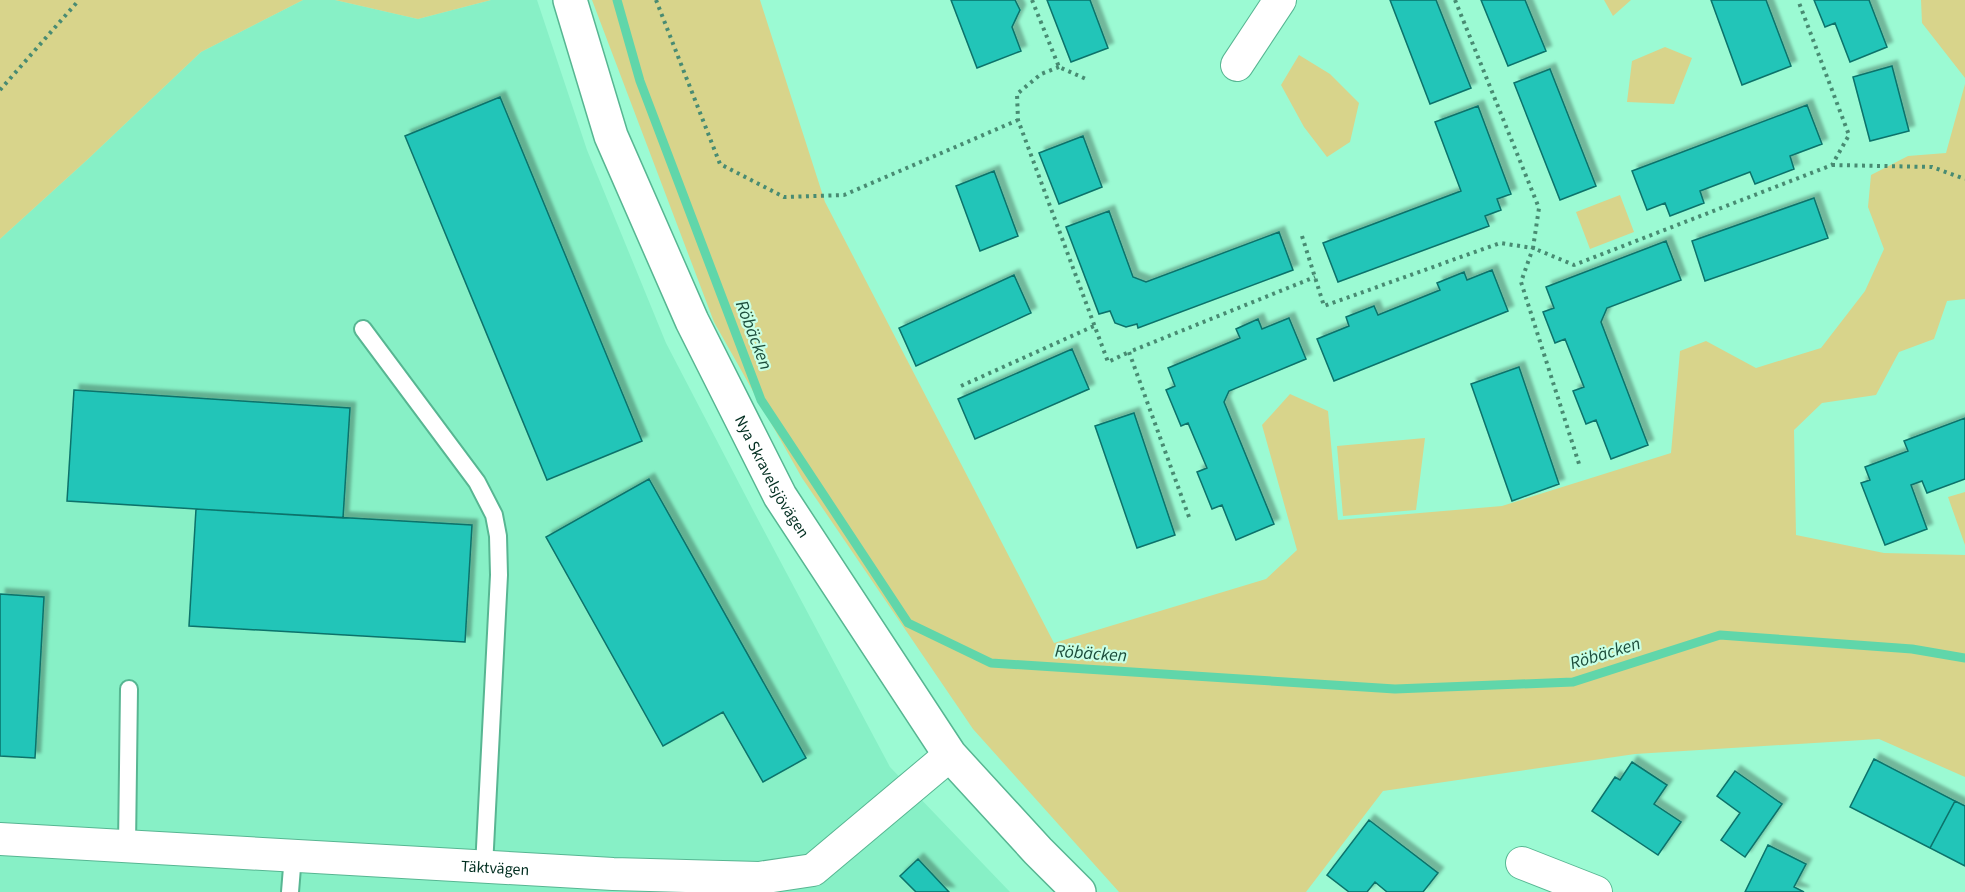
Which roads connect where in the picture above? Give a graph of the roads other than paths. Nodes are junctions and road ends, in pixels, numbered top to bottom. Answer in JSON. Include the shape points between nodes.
{"nodes":[{"id":1,"x":570,"y":0,"type":"edge"},
{"id":2,"x":1280,"y":0,"type":"edge"},
{"id":3,"x":1237,"y":65,"type":"dead end"},
{"id":4,"x":363,"y":329,"type":"dead end"},
{"id":5,"x":129,"y":688,"type":"dead end"},
{"id":6,"x":950,"y":755,"type":"junction"},
{"id":7,"x":0,"y":839,"type":"edge"},
{"id":8,"x":127,"y":846,"type":"junction"},
{"id":9,"x":293,"y":855,"type":"junction"},
{"id":10,"x":1522,"y":863,"type":"dead end"},
{"id":11,"x":484,"y":867,"type":"junction"},
{"id":12,"x":663,"y":884,"type":"edge"},
{"id":13,"x":290,"y":892,"type":"edge"},
{"id":14,"x":1079,"y":892,"type":"edge"},
{"id":15,"x":1596,"y":892,"type":"edge"}],
"edges":[{"from":1,"to":6,"type":"main road","name":"Nya Skravelsjövägen","via":[[611,136],[692,321],[780,496]]},
{"from":2,"to":3,"type":"street"},
{"from":4,"to":11,"type":"lane","via":[[477,482],[494,515],[500,575]]},
{"from":5,"to":8,"type":"lane"},
{"from":6,"to":12,"type":"street","name":"Täktvägen","via":[[813,870]]},
{"from":6,"to":14,"type":"main road","name":"Nya Skravelsjövägen"},
{"from":7,"to":8,"type":"street","name":"Täktvägen"},
{"from":8,"to":9,"type":"street","name":"Täktvägen"},
{"from":9,"to":11,"type":"street","name":"Täktvägen"},
{"from":9,"to":13,"type":"lane"},
{"from":10,"to":15,"type":"street"},
{"from":11,"to":12,"type":"street","name":"Täktvägen"}]}
